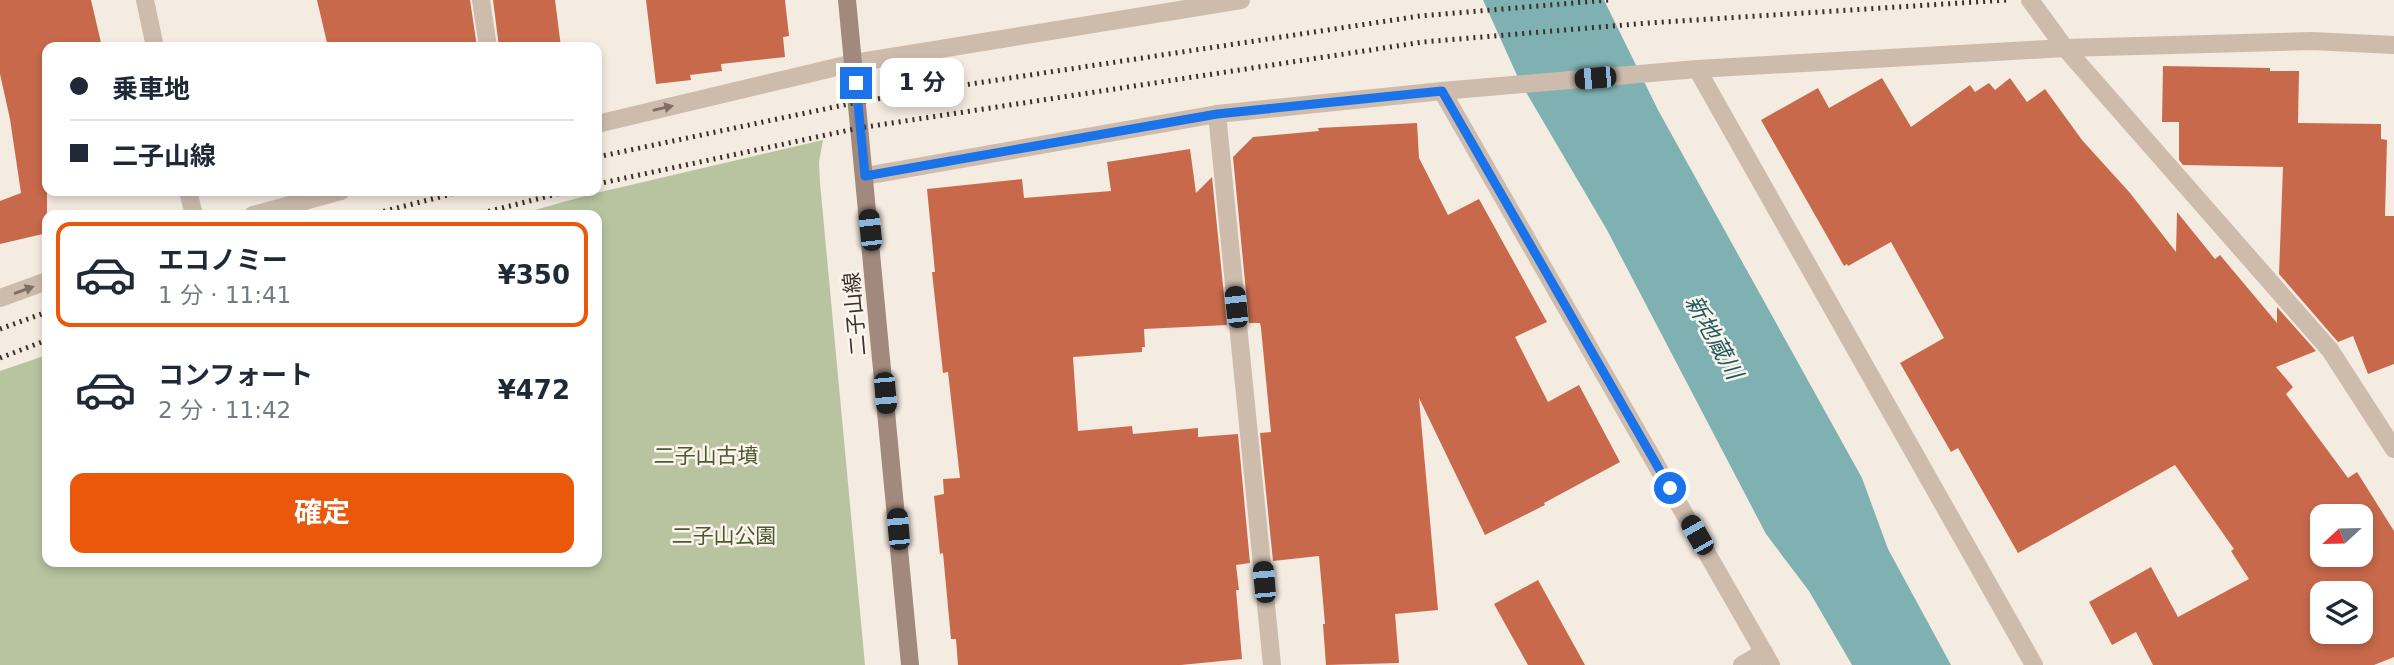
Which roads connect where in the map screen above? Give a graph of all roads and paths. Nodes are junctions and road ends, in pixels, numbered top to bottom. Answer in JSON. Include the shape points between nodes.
{"nodes":[{"id":1,"x":145,"y":0,"type":"edge"},
{"id":2,"x":481,"y":0,"type":"edge"},
{"id":3,"x":847,"y":0,"type":"edge"},
{"id":4,"x":1241,"y":0,"type":"edge"},
{"id":5,"x":2029,"y":0,"type":"edge"},
{"id":6,"x":154,"y":42,"type":"edge"},
{"id":7,"x":487,"y":42,"type":"edge"},
{"id":8,"x":2394,"y":45,"type":"edge"},
{"id":9,"x":2065,"y":48,"type":"junction"},
{"id":10,"x":854,"y":63,"type":"junction"},
{"id":11,"x":1697,"y":69,"type":"junction"},
{"id":12,"x":1442,"y":91,"type":"junction"},
{"id":13,"x":1217,"y":114,"type":"junction"},
{"id":14,"x":602,"y":123,"type":"edge"},
{"id":15,"x":865,"y":176,"type":"junction"},
{"id":16,"x":323,"y":196,"type":"edge"},
{"id":17,"x":271,"y":210,"type":"edge"},
{"id":18,"x":42,"y":283,"type":"edge"},
{"id":19,"x":0,"y":298,"type":"edge"},
{"id":20,"x":2394,"y":449,"type":"edge"},
{"id":21,"x":1768,"y":658,"type":"edge"},
{"id":22,"x":910,"y":665,"type":"edge"},
{"id":23,"x":1272,"y":665,"type":"edge"},
{"id":24,"x":1742,"y":665,"type":"edge"},
{"id":25,"x":2034,"y":665,"type":"edge"}],
"edges":[{"from":1,"to":6,"type":"street"},
{"from":2,"to":7,"type":"street"},
{"from":3,"to":10,"type":"street","name":"二子山線"},
{"from":4,"to":10,"type":"street"},
{"from":5,"to":9,"type":"street"},
{"from":8,"to":9,"type":"street","via":[[2311,41]]},
{"from":9,"to":11,"type":"street"},
{"from":9,"to":20,"type":"street","via":[[2330,350]]},
{"from":14,"to":10,"type":"street","one_way":true},
{"from":10,"to":15,"type":"street","name":"二子山線"},
{"from":11,"to":12,"type":"street"},
{"from":11,"to":25,"type":"street"},
{"from":12,"to":13,"type":"street"},
{"from":12,"to":21,"type":"street"},
{"from":13,"to":15,"type":"street"},
{"from":13,"to":23,"type":"street"},
{"from":15,"to":22,"type":"street","name":"二子山線"},
{"from":16,"to":17,"type":"street"},
{"from":19,"to":18,"type":"street","one_way":true},
{"from":21,"to":24,"type":"street"}]}
